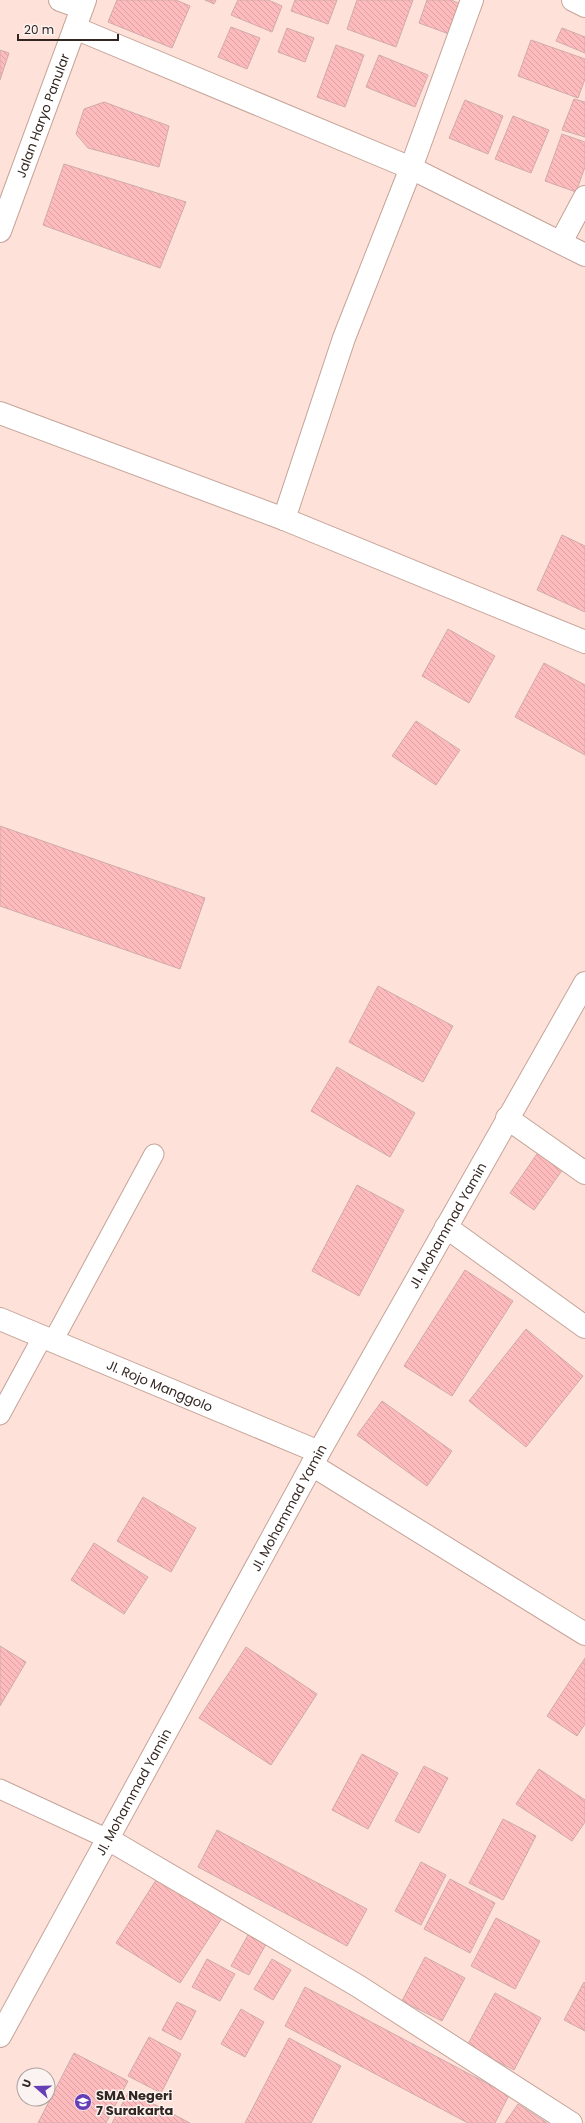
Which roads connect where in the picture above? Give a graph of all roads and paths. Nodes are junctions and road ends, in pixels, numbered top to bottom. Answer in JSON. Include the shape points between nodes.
{"nodes":[{"id":1,"x":60,"y":0,"type":"edge"},
{"id":2,"x":472,"y":0,"type":"edge"},
{"id":3,"x":573,"y":0,"type":"edge"},
{"id":4,"x":83,"y":4,"type":"edge"},
{"id":5,"x":585,"y":6,"type":"edge"},
{"id":6,"x":75,"y":28,"type":"junction"},
{"id":7,"x":411,"y":168,"type":"junction"},
{"id":8,"x":585,"y":197,"type":"edge"},
{"id":9,"x":0,"y":228,"type":"edge"},
{"id":10,"x":561,"y":242,"type":"junction"},
{"id":11,"x":585,"y":255,"type":"edge"},
{"id":12,"x":0,"y":413,"type":"edge"},
{"id":13,"x":284,"y":519,"type":"junction"},
{"id":14,"x":585,"y":642,"type":"edge"},
{"id":15,"x":585,"y":983,"type":"edge"},
{"id":16,"x":507,"y":1118,"type":"junction"},
{"id":17,"x":154,"y":1154,"type":"dead end"},
{"id":18,"x":585,"y":1173,"type":"edge"},
{"id":19,"x":446,"y":1227,"type":"junction"},
{"id":20,"x":0,"y":1319,"type":"edge"},
{"id":21,"x":585,"y":1327,"type":"edge"},
{"id":22,"x":48,"y":1339,"type":"junction"},
{"id":23,"x":0,"y":1415,"type":"edge"},
{"id":24,"x":315,"y":1458,"type":"junction"},
{"id":25,"x":585,"y":1634,"type":"edge"},
{"id":26,"x":0,"y":1790,"type":"edge"},
{"id":27,"x":108,"y":1839,"type":"junction"},
{"id":28,"x":0,"y":2036,"type":"edge"},
{"id":29,"x":571,"y":2123,"type":"edge"}],
"edges":[{"from":1,"to":4,"type":"street"},
{"from":2,"to":7,"type":"street"},
{"from":3,"to":5,"type":"street"},
{"from":4,"to":6,"type":"street","name":"Jalan Haryo Panular"},
{"from":6,"to":7,"type":"street"},
{"from":6,"to":9,"type":"street","name":"Jalan Haryo Panular"},
{"from":7,"to":10,"type":"street"},
{"from":7,"to":13,"type":"street","via":[[344,338]]},
{"from":8,"to":10,"type":"street"},
{"from":10,"to":11,"type":"street"},
{"from":12,"to":13,"type":"street"},
{"from":13,"to":14,"type":"street"},
{"from":15,"to":16,"type":"street","name":"Jl. Mohammad Yamin"},
{"from":16,"to":18,"type":"street"},
{"from":16,"to":19,"type":"street","name":"Jl. Mohammad Yamin"},
{"from":17,"to":22,"type":"lane"},
{"from":19,"to":21,"type":"street"},
{"from":19,"to":24,"type":"street","name":"Jl. Mohammad Yamin"},
{"from":20,"to":22,"type":"street","name":"Jl. Rojo Manggolo"},
{"from":22,"to":23,"type":"lane"},
{"from":22,"to":24,"type":"street","name":"Jl. Rojo Manggolo"},
{"from":24,"to":25,"type":"street","name":"Jl. Rojo Manggolo"},
{"from":24,"to":27,"type":"street","name":"Jl. Mohammad Yamin"},
{"from":26,"to":27,"type":"lane"},
{"from":27,"to":28,"type":"street","name":"Jl. Mohammad Yamin"},
{"from":27,"to":29,"type":"street","via":[[358,1986]]}]}
